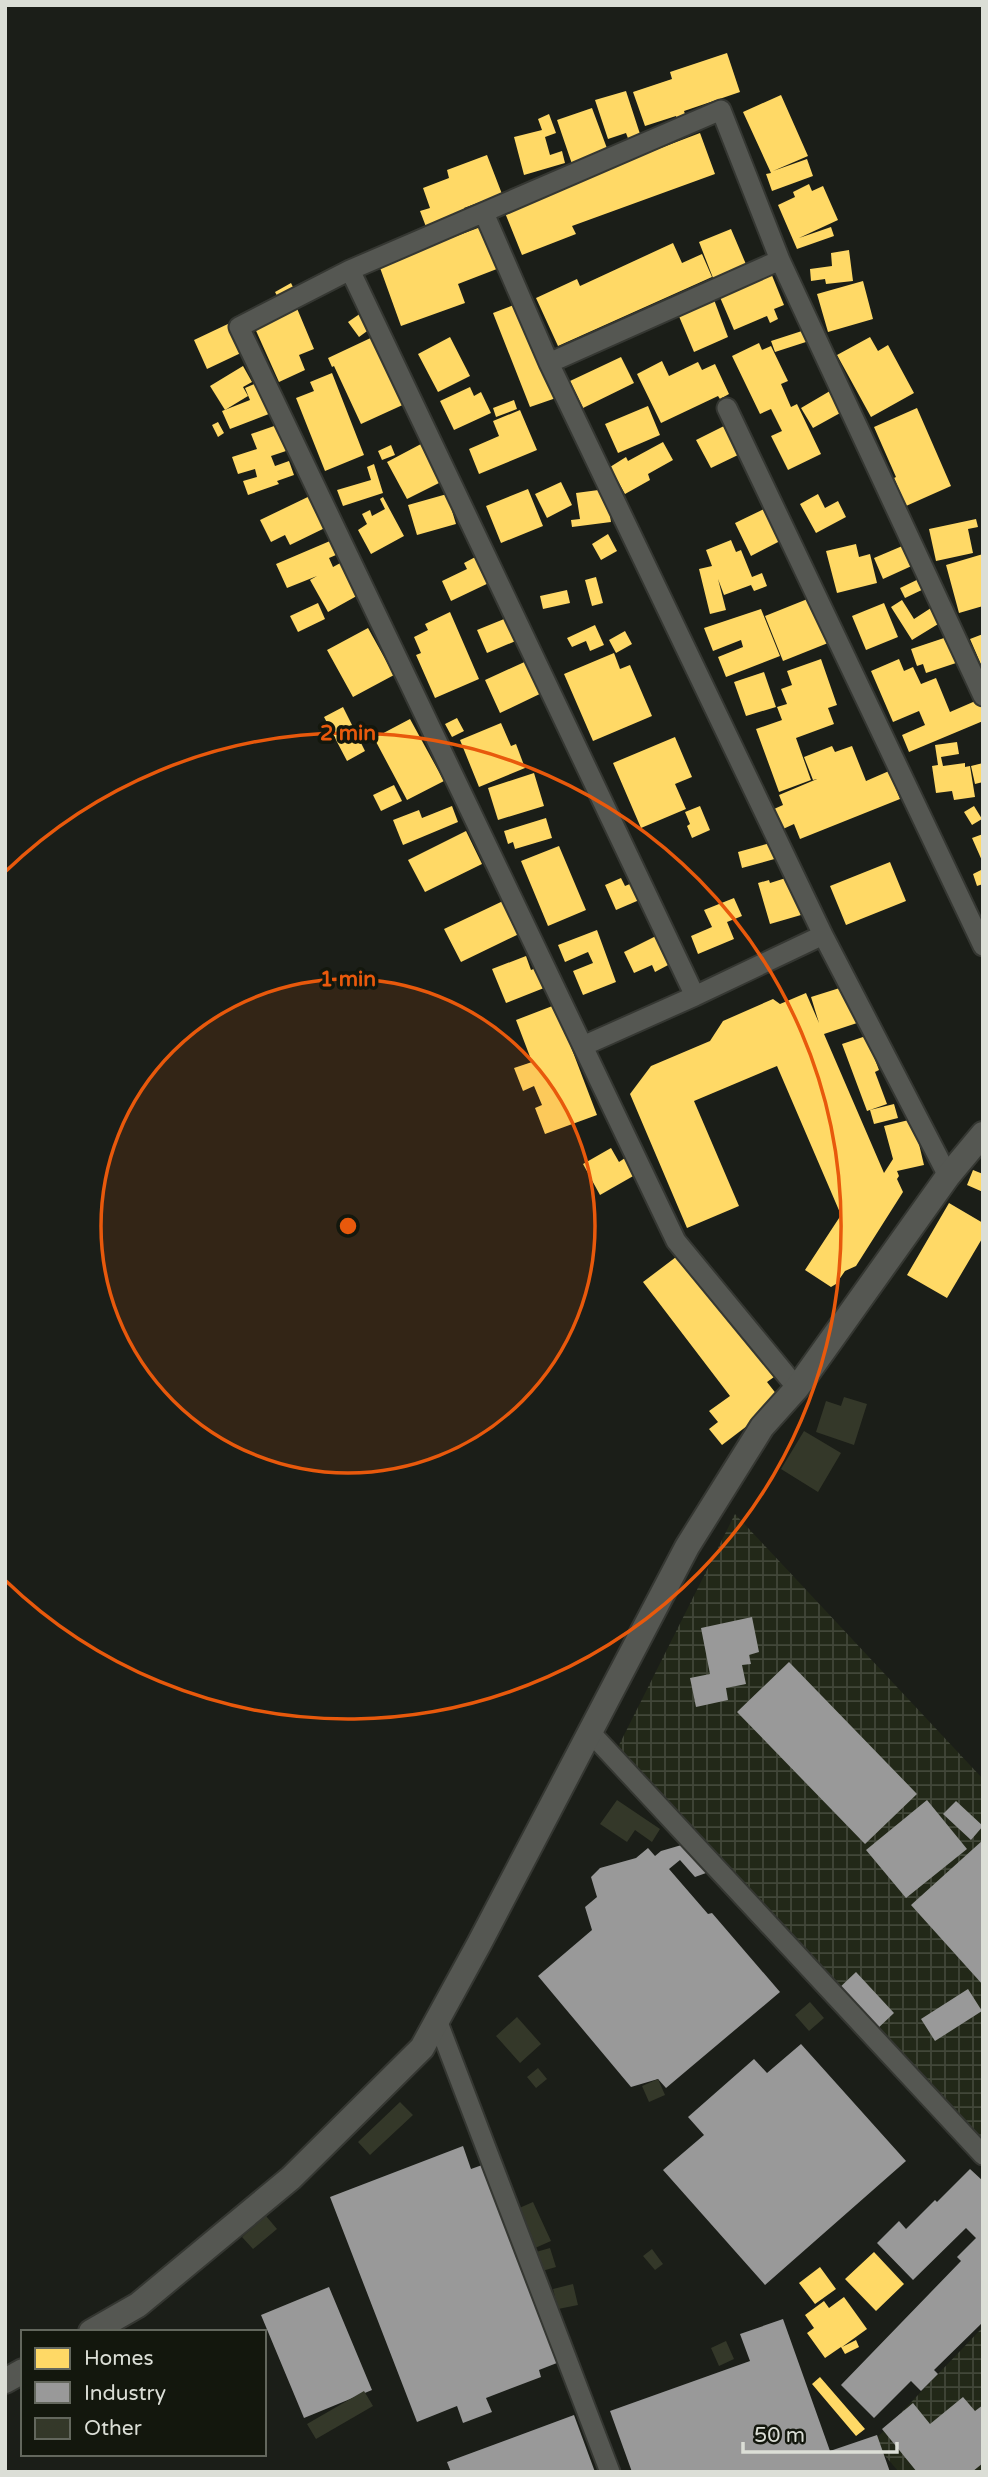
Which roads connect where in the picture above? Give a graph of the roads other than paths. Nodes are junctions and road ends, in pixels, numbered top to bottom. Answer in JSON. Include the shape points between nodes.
{"nodes":[{"id":1,"x":484,"y":213,"type":"junction"},
{"id":2,"x":780,"y":260,"type":"junction"},
{"id":3,"x":350,"y":270,"type":"junction"},
{"id":4,"x":549,"y":363,"type":"junction"},
{"id":5,"x":727,"y":408,"type":"dead end"},
{"id":6,"x":983,"y":696,"type":"edge"},
{"id":7,"x":823,"y":934,"type":"junction"},
{"id":8,"x":983,"y":946,"type":"edge"},
{"id":9,"x":695,"y":996,"type":"junction"},
{"id":10,"x":583,"y":1046,"type":"junction"},
{"id":11,"x":983,"y":1133,"type":"edge"},
{"id":12,"x":948,"y":1176,"type":"junction"},
{"id":13,"x":797,"y":1388,"type":"junction"},
{"id":14,"x":590,"y":1732,"type":"junction"},
{"id":15,"x":437,"y":2020,"type":"junction"},
{"id":16,"x":983,"y":2155,"type":"edge"},
{"id":17,"x":94,"y":2330,"type":"edge"},
{"id":18,"x":21,"y":2372,"type":"edge"},
{"id":19,"x":5,"y":2381,"type":"edge"},
{"id":20,"x":610,"y":2472,"type":"edge"}],
"edges":[{"from":1,"to":2,"type":"street","via":[[721,110]]},
{"from":1,"to":3,"type":"street"},
{"from":1,"to":4,"type":"street"},
{"from":2,"to":4,"type":"street"},
{"from":2,"to":6,"type":"street"},
{"from":3,"to":9,"type":"street"},
{"from":3,"to":10,"type":"street","via":[[239,327]]},
{"from":4,"to":7,"type":"street"},
{"from":5,"to":8,"type":"street"},
{"from":7,"to":9,"type":"street"},
{"from":7,"to":12,"type":"street"},
{"from":9,"to":10,"type":"street"},
{"from":10,"to":13,"type":"street","via":[[676,1241]]},
{"from":11,"to":12,"type":"street"},
{"from":12,"to":13,"type":"street"},
{"from":13,"to":14,"type":"street","via":[[762,1427],[687,1547]]},
{"from":14,"to":15,"type":"street"},
{"from":14,"to":16,"type":"street"},
{"from":15,"to":17,"type":"street","via":[[422,2048],[291,2178],[138,2305]]},
{"from":15,"to":20,"type":"street"},
{"from":18,"to":19,"type":"street"}]}
